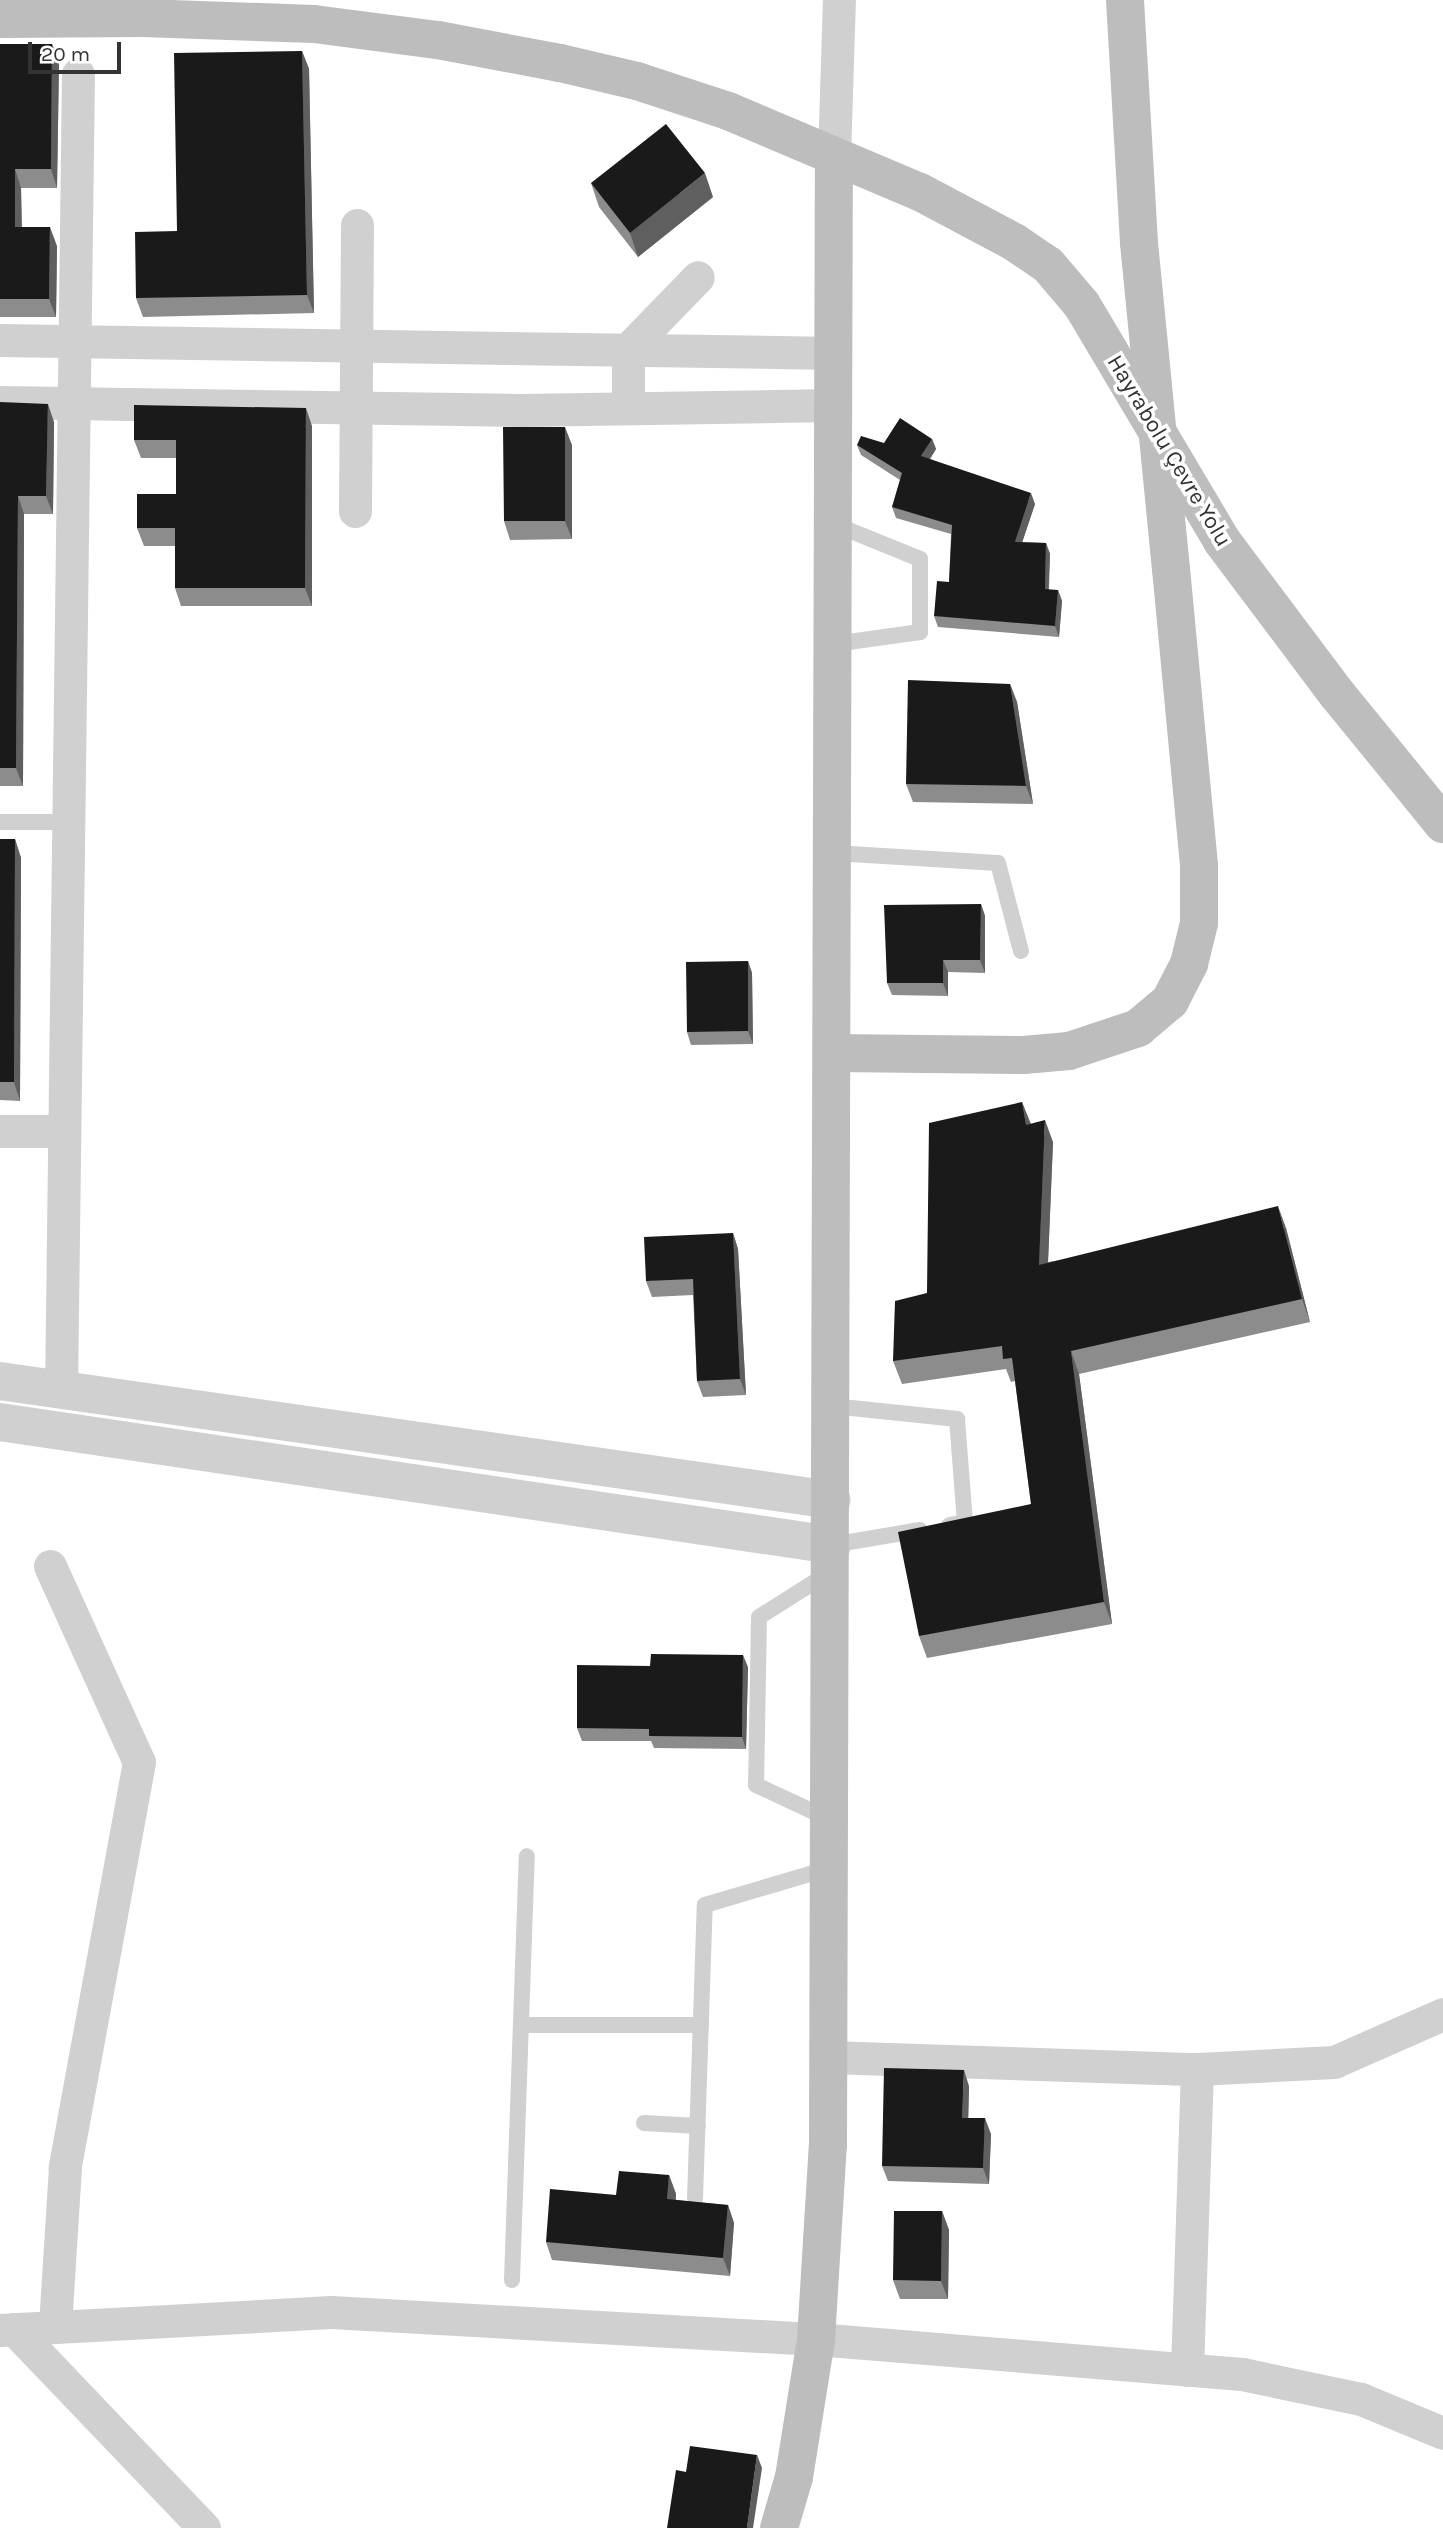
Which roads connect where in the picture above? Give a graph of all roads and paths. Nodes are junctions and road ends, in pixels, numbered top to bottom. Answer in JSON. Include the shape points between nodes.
{"nodes":[{"id":1,"x":1125,"y":0,"type":"edge"},
{"id":2,"x":839,"y":8,"type":"edge"},
{"id":3,"x":0,"y":19,"type":"edge"},
{"id":4,"x":78,"y":74,"type":"dead end"},
{"id":5,"x":834,"y":157,"type":"junction"},
{"id":6,"x":356,"y":225,"type":"dead end"},
{"id":7,"x":698,"y":277,"type":"dead end"},
{"id":8,"x":0,"y":340,"type":"edge"},
{"id":9,"x":74,"y":340,"type":"junction"},
{"id":10,"x":356,"y":344,"type":"junction"},
{"id":11,"x":628,"y":349,"type":"junction"},
{"id":12,"x":834,"y":353,"type":"junction"},
{"id":13,"x":0,"y":402,"type":"edge"},
{"id":14,"x":73,"y":403,"type":"junction"},
{"id":15,"x":834,"y":405,"type":"junction"},
{"id":16,"x":355,"y":407,"type":"junction"},
{"id":17,"x":628,"y":408,"type":"junction"},
{"id":18,"x":355,"y":511,"type":"dead end"},
{"id":19,"x":834,"y":524,"type":"junction"},
{"id":20,"x":834,"y":644,"type":"junction"},
{"id":21,"x":0,"y":822,"type":"edge"},
{"id":22,"x":67,"y":822,"type":"junction"},
{"id":23,"x":1443,"y":824,"type":"edge"},
{"id":24,"x":834,"y":853,"type":"junction"},
{"id":25,"x":1021,"y":951,"type":"dead end"},
{"id":26,"x":834,"y":1053,"type":"junction"},
{"id":27,"x":0,"y":1130,"type":"edge"},
{"id":28,"x":61,"y":1131,"type":"junction"},
{"id":29,"x":0,"y":1381,"type":"edge"},
{"id":30,"x":61,"y":1390,"type":"junction"},
{"id":31,"x":832,"y":1406,"type":"junction"},
{"id":32,"x":0,"y":1422,"type":"edge"},
{"id":33,"x":832,"y":1500,"type":"junction"},
{"id":34,"x":832,"y":1558,"type":"junction"},
{"id":35,"x":50,"y":1566,"type":"dead end"},
{"id":36,"x":830,"y":1819,"type":"junction"},
{"id":37,"x":527,"y":1856,"type":"dead end"},
{"id":38,"x":830,"y":1868,"type":"junction"},
{"id":39,"x":1443,"y":2014,"type":"edge"},
{"id":40,"x":521,"y":2025,"type":"junction"},
{"id":41,"x":701,"y":2025,"type":"junction"},
{"id":42,"x":828,"y":2057,"type":"junction"},
{"id":43,"x":1197,"y":2069,"type":"junction"},
{"id":44,"x":644,"y":2123,"type":"dead end"},
{"id":45,"x":698,"y":2126,"type":"junction"},
{"id":46,"x":695,"y":2199,"type":"edge"},
{"id":47,"x":512,"y":2280,"type":"dead end"},
{"id":48,"x":54,"y":2327,"type":"junction"},
{"id":49,"x":7,"y":2329,"type":"edge"},
{"id":50,"x":816,"y":2339,"type":"junction"},
{"id":51,"x":1188,"y":2370,"type":"junction"},
{"id":52,"x":1443,"y":2433,"type":"edge"},
{"id":53,"x":204,"y":2528,"type":"edge"},
{"id":54,"x":779,"y":2528,"type":"edge"}],
"edges":[{"from":1,"to":26,"type":"main road","bridge":true,"via":[[1139,243],[1199,865],[1199,923],[1189,964],[1170,1001],[1138,1028],[1069,1051]]},
{"from":2,"to":5,"type":"street"},
{"from":3,"to":5,"type":"main road","name":"Hayrabolu Çevre Yolu","via":[[256,20],[502,50],[637,81],[729,111]]},
{"from":4,"to":9,"type":"street"},
{"from":5,"to":12,"type":"main road"},
{"from":5,"to":23,"type":"main road","name":"Hayrabolu Çevre Yolu","via":[[920,192],[1048,265],[1082,305],[1222,541],[1337,694]]},
{"from":6,"to":10,"type":"street"},
{"from":7,"to":11,"type":"street"},
{"from":8,"to":9,"type":"street"},
{"from":9,"to":10,"type":"street"},
{"from":9,"to":14,"type":"street"},
{"from":10,"to":11,"type":"street"},
{"from":10,"to":16,"type":"street"},
{"from":11,"to":12,"type":"street"},
{"from":11,"to":17,"type":"street"},
{"from":12,"to":15,"type":"main road"},
{"from":13,"to":14,"type":"street"},
{"from":14,"to":16,"type":"street"},
{"from":14,"to":22,"type":"street"},
{"from":15,"to":17,"type":"street"},
{"from":15,"to":19,"type":"main road"},
{"from":16,"to":17,"type":"street"},
{"from":16,"to":18,"type":"street"},
{"from":19,"to":20,"type":"main road"},
{"from":19,"to":20,"type":"lane","via":[[920,559],[920,632]]},
{"from":20,"to":24,"type":"main road"},
{"from":21,"to":22,"type":"lane"},
{"from":22,"to":28,"type":"street"},
{"from":24,"to":25,"type":"lane","via":[[998,863]]},
{"from":24,"to":26,"type":"main road"},
{"from":26,"to":31,"type":"main road"},
{"from":27,"to":28,"type":"street"},
{"from":28,"to":30,"type":"street"},
{"from":29,"to":30,"type":"street"},
{"from":30,"to":33,"type":"street"},
{"from":31,"to":33,"type":"main road"},
{"from":31,"to":34,"type":"lane","via":[[957,1419],[965,1522]]},
{"from":32,"to":34,"type":"street"},
{"from":33,"to":34,"type":"main road"},
{"from":34,"to":36,"type":"main road"},
{"from":34,"to":36,"type":"lane","via":[[759,1617],[757,1785]]},
{"from":35,"to":48,"type":"street","via":[[139,1762],[65,2166]]},
{"from":36,"to":38,"type":"main road"},
{"from":37,"to":40,"type":"lane"},
{"from":38,"to":41,"type":"lane","via":[[705,1905]]},
{"from":38,"to":42,"type":"main road"},
{"from":39,"to":43,"type":"street","via":[[1334,2062]]},
{"from":40,"to":41,"type":"lane"},
{"from":40,"to":47,"type":"lane"},
{"from":41,"to":45,"type":"lane"},
{"from":42,"to":43,"type":"street"},
{"from":42,"to":50,"type":"main road"},
{"from":43,"to":51,"type":"street"},
{"from":44,"to":45,"type":"lane"},
{"from":45,"to":46,"type":"lane"},
{"from":48,"to":49,"type":"street"},
{"from":48,"to":50,"type":"street","via":[[331,2312]]},
{"from":49,"to":53,"type":"street"},
{"from":50,"to":51,"type":"street"},
{"from":50,"to":54,"type":"main road","via":[[794,2477]]},
{"from":51,"to":52,"type":"street","via":[[1242,2374],[1360,2399]]}]}
